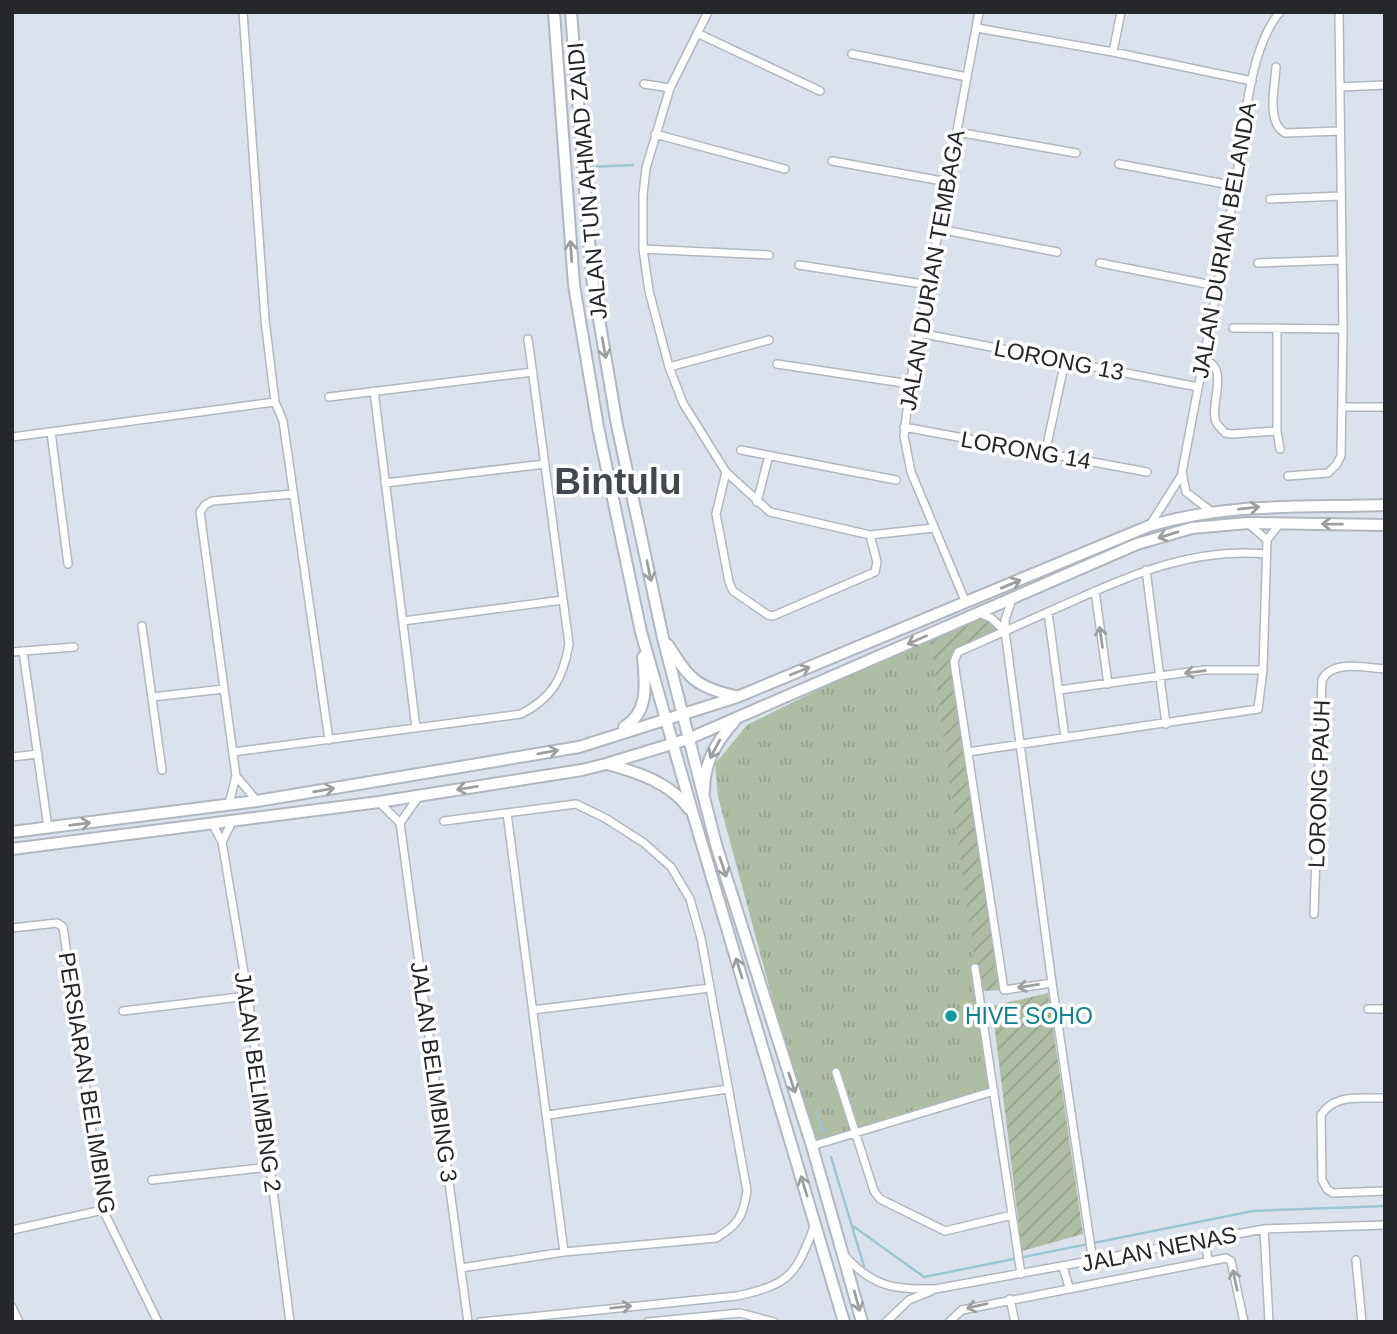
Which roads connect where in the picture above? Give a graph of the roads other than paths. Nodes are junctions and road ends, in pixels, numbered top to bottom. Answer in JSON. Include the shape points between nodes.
{"nodes":[{"id":1,"x":243,"y":12,"type":"edge"},
{"id":2,"x":554,"y":12,"type":"edge"},
{"id":3,"x":571,"y":12,"type":"edge"},
{"id":4,"x":708,"y":12,"type":"edge"},
{"id":5,"x":979,"y":12,"type":"edge"},
{"id":6,"x":1121,"y":12,"type":"edge"},
{"id":7,"x":1280,"y":12,"type":"edge"},
{"id":8,"x":1339,"y":14,"type":"dead end"},
{"id":9,"x":976,"y":28,"type":"junction"},
{"id":10,"x":697,"y":33,"type":"junction"},
{"id":11,"x":1113,"y":52,"type":"junction"},
{"id":12,"x":852,"y":54,"type":"dead end"},
{"id":13,"x":1276,"y":67,"type":"dead end"},
{"id":14,"x":967,"y":77,"type":"junction"},
{"id":15,"x":1252,"y":81,"type":"junction"},
{"id":16,"x":644,"y":84,"type":"dead end"},
{"id":17,"x":1385,"y":85,"type":"edge"},
{"id":18,"x":1340,"y":87,"type":"junction"},
{"id":19,"x":670,"y":88,"type":"junction"},
{"id":20,"x":820,"y":91,"type":"dead end"},
{"id":21,"x":1340,"y":131,"type":"junction"},
{"id":22,"x":957,"y":132,"type":"junction"},
{"id":23,"x":655,"y":134,"type":"junction"},
{"id":24,"x":1076,"y":153,"type":"dead end"},
{"id":25,"x":832,"y":161,"type":"dead end"},
{"id":26,"x":1119,"y":164,"type":"dead end"},
{"id":27,"x":785,"y":169,"type":"dead end"},
{"id":28,"x":948,"y":182,"type":"junction"},
{"id":29,"x":1236,"y":186,"type":"junction"},
{"id":30,"x":1341,"y":196,"type":"junction"},
{"id":31,"x":1270,"y":199,"type":"dead end"},
{"id":32,"x":939,"y":229,"type":"junction"},
{"id":33,"x":643,"y":250,"type":"junction"},
{"id":34,"x":1057,"y":252,"type":"dead end"},
{"id":35,"x":769,"y":255,"type":"dead end"},
{"id":36,"x":1342,"y":260,"type":"junction"},
{"id":37,"x":1100,"y":263,"type":"dead end"},
{"id":38,"x":1258,"y":263,"type":"dead end"},
{"id":39,"x":799,"y":265,"type":"dead end"},
{"id":40,"x":929,"y":285,"type":"junction"},
{"id":41,"x":1217,"y":286,"type":"junction"},
{"id":42,"x":1233,"y":328,"type":"dead end"},
{"id":43,"x":1277,"y":328,"type":"junction"},
{"id":44,"x":1343,"y":329,"type":"junction"},
{"id":45,"x":919,"y":334,"type":"junction"},
{"id":46,"x":528,"y":339,"type":"dead end"},
{"id":47,"x":769,"y":340,"type":"dead end"},
{"id":48,"x":1203,"y":360,"type":"junction"},
{"id":49,"x":1066,"y":361,"type":"junction"},
{"id":50,"x":777,"y":363,"type":"dead end"},
{"id":51,"x":669,"y":367,"type":"junction"},
{"id":52,"x":533,"y":372,"type":"junction"},
{"id":53,"x":910,"y":384,"type":"junction"},
{"id":54,"x":1198,"y":387,"type":"junction"},
{"id":55,"x":374,"y":391,"type":"junction"},
{"id":56,"x":329,"y":397,"type":"dead end"},
{"id":57,"x":275,"y":402,"type":"junction"},
{"id":58,"x":1342,"y":407,"type":"junction"},
{"id":59,"x":1385,"y":407,"type":"edge"},
{"id":60,"x":904,"y":427,"type":"junction"},
{"id":61,"x":1277,"y":431,"type":"junction"},
{"id":62,"x":51,"y":432,"type":"junction"},
{"id":63,"x":12,"y":437,"type":"edge"},
{"id":64,"x":1280,"y":449,"type":"dead end"},
{"id":65,"x":741,"y":450,"type":"dead end"},
{"id":66,"x":1045,"y":454,"type":"junction"},
{"id":67,"x":769,"y":455,"type":"junction"},
{"id":68,"x":545,"y":464,"type":"junction"},
{"id":69,"x":726,"y":472,"type":"junction"},
{"id":70,"x":1147,"y":472,"type":"dead end"},
{"id":71,"x":1182,"y":472,"type":"junction"},
{"id":72,"x":1288,"y":476,"type":"dead end"},
{"id":73,"x":895,"y":480,"type":"dead end"},
{"id":74,"x":386,"y":483,"type":"junction"},
{"id":75,"x":293,"y":494,"type":"junction"},
{"id":76,"x":757,"y":502,"type":"junction"},
{"id":77,"x":1385,"y":505,"type":"edge"},
{"id":78,"x":1212,"y":512,"type":"junction"},
{"id":79,"x":1248,"y":523,"type":"junction"},
{"id":80,"x":1280,"y":523,"type":"junction"},
{"id":81,"x":1149,"y":526,"type":"junction"},
{"id":82,"x":1385,"y":526,"type":"edge"},
{"id":83,"x":934,"y":528,"type":"junction"},
{"id":84,"x":870,"y":535,"type":"junction"},
{"id":85,"x":1267,"y":540,"type":"junction"},
{"id":86,"x":1266,"y":554,"type":"junction"},
{"id":87,"x":68,"y":564,"type":"dead end"},
{"id":88,"x":1146,"y":570,"type":"junction"},
{"id":89,"x":1095,"y":591,"type":"junction"},
{"id":90,"x":1012,"y":599,"type":"junction"},
{"id":91,"x":563,"y":600,"type":"junction"},
{"id":92,"x":966,"y":603,"type":"junction"},
{"id":93,"x":1048,"y":612,"type":"junction"},
{"id":94,"x":979,"y":613,"type":"junction"},
{"id":95,"x":403,"y":621,"type":"junction"},
{"id":96,"x":142,"y":626,"type":"dead end"},
{"id":97,"x":1005,"y":631,"type":"junction"},
{"id":98,"x":641,"y":632,"type":"junction"},
{"id":99,"x":663,"y":638,"type":"junction"},
{"id":100,"x":74,"y":647,"type":"dead end"},
{"id":101,"x":23,"y":651,"type":"junction"},
{"id":102,"x":12,"y":652,"type":"edge"},
{"id":103,"x":1385,"y":669,"type":"edge"},
{"id":104,"x":1263,"y":670,"type":"junction"},
{"id":105,"x":1160,"y":677,"type":"junction"},
{"id":106,"x":1108,"y":684,"type":"junction"},
{"id":107,"x":224,"y":689,"type":"junction"},
{"id":108,"x":1059,"y":690,"type":"junction"},
{"id":109,"x":152,"y":697,"type":"junction"},
{"id":110,"x":737,"y":697,"type":"junction"},
{"id":111,"x":752,"y":712,"type":"junction"},
{"id":112,"x":682,"y":713,"type":"junction"},
{"id":113,"x":666,"y":719,"type":"junction"},
{"id":114,"x":1166,"y":724,"type":"junction"},
{"id":115,"x":416,"y":728,"type":"junction"},
{"id":116,"x":607,"y":738,"type":"junction"},
{"id":117,"x":1065,"y":738,"type":"junction"},
{"id":118,"x":688,"y":739,"type":"junction"},
{"id":119,"x":329,"y":740,"type":"junction"},
{"id":120,"x":1020,"y":744,"type":"junction"},
{"id":121,"x":673,"y":745,"type":"junction"},
{"id":122,"x":233,"y":752,"type":"junction"},
{"id":123,"x":968,"y":752,"type":"junction"},
{"id":124,"x":38,"y":754,"type":"junction"},
{"id":125,"x":12,"y":757,"type":"edge"},
{"id":126,"x":606,"y":764,"type":"junction"},
{"id":127,"x":162,"y":771,"type":"dead end"},
{"id":128,"x":236,"y":776,"type":"junction"},
{"id":129,"x":419,"y":796,"type":"junction"},
{"id":130,"x":257,"y":801,"type":"junction"},
{"id":131,"x":704,"y":801,"type":"junction"},
{"id":132,"x":379,"y":802,"type":"junction"},
{"id":133,"x":229,"y":804,"type":"junction"},
{"id":134,"x":507,"y":813,"type":"junction"},
{"id":135,"x":693,"y":814,"type":"junction"},
{"id":136,"x":233,"y":820,"type":"junction"},
{"id":137,"x":444,"y":821,"type":"dead end"},
{"id":138,"x":212,"y":823,"type":"junction"},
{"id":139,"x":400,"y":823,"type":"junction"},
{"id":140,"x":48,"y":828,"type":"junction"},
{"id":141,"x":12,"y":832,"type":"edge"},
{"id":142,"x":222,"y":842,"type":"junction"},
{"id":143,"x":12,"y":849,"type":"edge"},
{"id":144,"x":1314,"y":914,"type":"dead end"},
{"id":145,"x":12,"y":928,"type":"edge"},
{"id":146,"x":975,"y":968,"type":"dead end"},
{"id":147,"x":1052,"y":983,"type":"junction"},
{"id":148,"x":710,"y":988,"type":"junction"},
{"id":149,"x":248,"y":996,"type":"junction"},
{"id":150,"x":1368,"y":1009,"type":"dead end"},
{"id":151,"x":1385,"y":1009,"type":"edge"},
{"id":152,"x":533,"y":1010,"type":"junction"},
{"id":153,"x":122,"y":1011,"type":"dead end"},
{"id":154,"x":836,"y":1072,"type":"dead end"},
{"id":155,"x":728,"y":1089,"type":"junction"},
{"id":156,"x":994,"y":1091,"type":"junction"},
{"id":157,"x":1385,"y":1098,"type":"edge"},
{"id":158,"x":548,"y":1115,"type":"junction"},
{"id":159,"x":855,"y":1133,"type":"junction"},
{"id":160,"x":813,"y":1146,"type":"junction"},
{"id":161,"x":270,"y":1167,"type":"junction"},
{"id":162,"x":152,"y":1180,"type":"dead end"},
{"id":163,"x":1385,"y":1191,"type":"edge"},
{"id":164,"x":103,"y":1210,"type":"junction"},
{"id":165,"x":1012,"y":1215,"type":"junction"},
{"id":166,"x":815,"y":1225,"type":"junction"},
{"id":167,"x":1385,"y":1225,"type":"edge"},
{"id":168,"x":1264,"y":1229,"type":"junction"},
{"id":169,"x":12,"y":1230,"type":"edge"},
{"id":170,"x":1205,"y":1241,"type":"junction"},
{"id":171,"x":564,"y":1252,"type":"junction"},
{"id":172,"x":845,"y":1256,"type":"junction"},
{"id":173,"x":1208,"y":1260,"type":"junction"},
{"id":174,"x":1356,"y":1260,"type":"dead end"},
{"id":175,"x":1093,"y":1262,"type":"junction"},
{"id":176,"x":1063,"y":1267,"type":"junction"},
{"id":177,"x":461,"y":1268,"type":"junction"},
{"id":178,"x":1021,"y":1274,"type":"junction"},
{"id":179,"x":1069,"y":1287,"type":"junction"},
{"id":180,"x":935,"y":1289,"type":"junction"},
{"id":181,"x":1010,"y":1299,"type":"junction"},
{"id":182,"x":12,"y":1307,"type":"edge"},
{"id":183,"x":19,"y":1322,"type":"edge"},
{"id":184,"x":158,"y":1322,"type":"edge"},
{"id":185,"x":290,"y":1322,"type":"edge"},
{"id":186,"x":468,"y":1322,"type":"edge"},
{"id":187,"x":480,"y":1322,"type":"edge"},
{"id":188,"x":648,"y":1322,"type":"edge"},
{"id":189,"x":774,"y":1322,"type":"edge"},
{"id":190,"x":844,"y":1322,"type":"edge"},
{"id":191,"x":862,"y":1322,"type":"edge"},
{"id":192,"x":886,"y":1322,"type":"edge"},
{"id":193,"x":949,"y":1322,"type":"edge"},
{"id":194,"x":1015,"y":1322,"type":"edge"},
{"id":195,"x":1244,"y":1322,"type":"edge"},
{"id":196,"x":1269,"y":1322,"type":"edge"},
{"id":197,"x":1362,"y":1322,"type":"edge"}],
"edges":[{"from":1,"to":57,"type":"street"},
{"from":98,"to":2,"type":"street","name":"JALAN TUN AHMAD ZAIDI","one_way":true,"via":[[574,285]]},
{"from":3,"to":99,"type":"street","name":"JALAN TUN AHMAD ZAIDI","one_way":true,"via":[[592,278],[617,425]]},
{"from":4,"to":10,"type":"street"},
{"from":5,"to":9,"type":"street","name":"JALAN DURIAN TEMBAGA"},
{"from":6,"to":11,"type":"street"},
{"from":7,"to":15,"type":"street","name":"JALAN DURIAN BELANDA","via":[[1270,24]]},
{"from":8,"to":18,"type":"street"},
{"from":9,"to":11,"type":"street"},
{"from":9,"to":14,"type":"street","name":"JALAN DURIAN TEMBAGA"},
{"from":10,"to":19,"type":"street"},
{"from":10,"to":20,"type":"street"},
{"from":11,"to":15,"type":"street"},
{"from":12,"to":14,"type":"street"},
{"from":13,"to":21,"type":"street","via":[[1274,104],[1279,130]]},
{"from":14,"to":22,"type":"street","name":"JALAN DURIAN TEMBAGA"},
{"from":15,"to":29,"type":"street","name":"JALAN DURIAN BELANDA"},
{"from":16,"to":19,"type":"street"},
{"from":17,"to":18,"type":"street"},
{"from":18,"to":21,"type":"street"},
{"from":19,"to":23,"type":"street"},
{"from":21,"to":30,"type":"street"},
{"from":22,"to":24,"type":"street"},
{"from":22,"to":28,"type":"street","name":"JALAN DURIAN TEMBAGA"},
{"from":23,"to":27,"type":"street"},
{"from":23,"to":33,"type":"street","via":[[643,195]]},
{"from":25,"to":28,"type":"street"},
{"from":26,"to":29,"type":"street"},
{"from":28,"to":32,"type":"street","name":"JALAN DURIAN TEMBAGA"},
{"from":29,"to":41,"type":"street","name":"JALAN DURIAN BELANDA"},
{"from":30,"to":31,"type":"street"},
{"from":30,"to":36,"type":"street"},
{"from":32,"to":34,"type":"street"},
{"from":32,"to":40,"type":"street","name":"JALAN DURIAN TEMBAGA"},
{"from":33,"to":35,"type":"street"},
{"from":33,"to":51,"type":"street"},
{"from":36,"to":38,"type":"street"},
{"from":36,"to":44,"type":"street"},
{"from":37,"to":41,"type":"street"},
{"from":39,"to":40,"type":"street"},
{"from":40,"to":45,"type":"street","name":"JALAN DURIAN TEMBAGA"},
{"from":41,"to":48,"type":"street","name":"JALAN DURIAN BELANDA"},
{"from":42,"to":43,"type":"street"},
{"from":43,"to":44,"type":"street"},
{"from":43,"to":61,"type":"street"},
{"from":44,"to":58,"type":"street"},
{"from":45,"to":49,"type":"street","name":"LORONG 13"},
{"from":45,"to":53,"type":"street","name":"JALAN DURIAN TEMBAGA"},
{"from":46,"to":52,"type":"street"},
{"from":47,"to":51,"type":"street"},
{"from":48,"to":54,"type":"street","name":"JALAN DURIAN BELANDA"},
{"from":48,"to":61,"type":"street","via":[[1216,367],[1215,419],[1225,433]]},
{"from":49,"to":54,"type":"street","name":"LORONG 13"},
{"from":49,"to":66,"type":"street"},
{"from":50,"to":53,"type":"street"},
{"from":51,"to":69,"type":"street","via":[[683,403]]},
{"from":52,"to":55,"type":"street"},
{"from":52,"to":68,"type":"street"},
{"from":53,"to":60,"type":"street","name":"JALAN DURIAN TEMBAGA"},
{"from":54,"to":71,"type":"street","name":"JALAN DURIAN BELANDA"},
{"from":55,"to":56,"type":"street"},
{"from":55,"to":74,"type":"street"},
{"from":57,"to":62,"type":"street"},
{"from":57,"to":75,"type":"street","via":[[283,421]]},
{"from":58,"to":59,"type":"street"},
{"from":58,"to":72,"type":"street","via":[[1341,456],[1336,465],[1328,473]]},
{"from":60,"to":66,"type":"street","name":"LORONG 14"},
{"from":60,"to":83,"type":"street","name":"JALAN DURIAN TEMBAGA","via":[[911,472]]},
{"from":61,"to":64,"type":"street"},
{"from":62,"to":63,"type":"street"},
{"from":62,"to":87,"type":"street"},
{"from":65,"to":67,"type":"street"},
{"from":66,"to":70,"type":"street","name":"LORONG 14"},
{"from":67,"to":73,"type":"street"},
{"from":67,"to":76,"type":"street"},
{"from":68,"to":74,"type":"street"},
{"from":68,"to":91,"type":"street"},
{"from":69,"to":76,"type":"street"},
{"from":69,"to":84,"type":"street","via":[[716,514],[729,582],[733,591],[768,615],[774,617],[875,572]]},
{"from":71,"to":78,"type":"street","via":[[1186,492]]},
{"from":71,"to":81,"type":"street","name":"JALAN DURIAN BELANDA"},
{"from":74,"to":95,"type":"street"},
{"from":75,"to":107,"type":"street","via":[[212,501],[201,512]]},
{"from":75,"to":119,"type":"street"},
{"from":76,"to":84,"type":"street","via":[[770,512]]},
{"from":78,"to":77,"type":"street","one_way":true},
{"from":78,"to":81,"type":"street"},
{"from":79,"to":80,"type":"street"},
{"from":79,"to":85,"type":"street"},
{"from":79,"to":90,"type":"street","one_way":true,"via":[[1192,528],[1138,544]]},
{"from":82,"to":80,"type":"street","one_way":true},
{"from":80,"to":85,"type":"street"},
{"from":92,"to":81,"type":"street","one_way":true},
{"from":83,"to":84,"type":"street"},
{"from":83,"to":92,"type":"street","name":"JALAN DURIAN TEMBAGA"},
{"from":85,"to":86,"type":"street"},
{"from":86,"to":88,"type":"street","via":[[1222,553]]},
{"from":86,"to":104,"type":"street"},
{"from":88,"to":89,"type":"street"},
{"from":88,"to":105,"type":"street"},
{"from":89,"to":93,"type":"street"},
{"from":106,"to":89,"type":"street","one_way":true},
{"from":90,"to":94,"type":"street"},
{"from":90,"to":97,"type":"street"},
{"from":91,"to":95,"type":"street"},
{"from":91,"to":115,"type":"street","via":[[569,644],[565,664],[539,705],[521,714]]},
{"from":110,"to":92,"type":"street","one_way":true},
{"from":93,"to":97,"type":"street"},
{"from":93,"to":108,"type":"street"},
{"from":94,"to":97,"type":"street"},
{"from":94,"to":111,"type":"street","one_way":true},
{"from":95,"to":115,"type":"street"},
{"from":96,"to":109,"type":"street"},
{"from":97,"to":120,"type":"street"},
{"from":97,"to":123,"type":"street","via":[[958,652],[954,662]]},
{"from":98,"to":113,"type":"street"},
{"from":98,"to":116,"type":"street","via":[[643,703],[633,722]]},
{"from":99,"to":110,"type":"street","via":[[692,679],[709,690]]},
{"from":99,"to":112,"type":"street","name":"JALAN TUN AHMAD ZAIDI"},
{"from":100,"to":101,"type":"street"},
{"from":101,"to":102,"type":"street"},
{"from":101,"to":124,"type":"street"},
{"from":103,"to":144,"type":"street","name":"LORONG PAUH","via":[[1335,667],[1322,680]]},
{"from":104,"to":105,"type":"street","one_way":true,"via":[[1217,669]]},
{"from":104,"to":114,"type":"street","via":[[1255,711]]},
{"from":105,"to":106,"type":"street"},
{"from":105,"to":114,"type":"street"},
{"from":106,"to":108,"type":"street"},
{"from":107,"to":109,"type":"street"},
{"from":107,"to":122,"type":"street"},
{"from":108,"to":117,"type":"street"},
{"from":109,"to":127,"type":"street"},
{"from":110,"to":112,"type":"street"},
{"from":111,"to":118,"type":"street"},
{"from":111,"to":131,"type":"street","one_way":true,"via":[[734,722],[719,740],[708,763]]},
{"from":112,"to":113,"type":"street"},
{"from":112,"to":118,"type":"street","name":"JALAN TUN AHMAD ZAIDI"},
{"from":113,"to":116,"type":"street"},
{"from":113,"to":121,"type":"street"},
{"from":114,"to":117,"type":"street"},
{"from":115,"to":119,"type":"street"},
{"from":130,"to":116,"type":"street","one_way":true,"via":[[579,747]]},
{"from":117,"to":120,"type":"street"},
{"from":118,"to":121,"type":"street"},
{"from":118,"to":131,"type":"street","name":"JALAN TUN AHMAD ZAIDI"},
{"from":119,"to":122,"type":"street"},
{"from":120,"to":123,"type":"street"},
{"from":120,"to":147,"type":"street"},
{"from":121,"to":126,"type":"street"},
{"from":121,"to":135,"type":"street"},
{"from":122,"to":128,"type":"street"},
{"from":147,"to":123,"type":"street","one_way":true,"via":[[1003,990]]},
{"from":124,"to":125,"type":"street"},
{"from":124,"to":140,"type":"street"},
{"from":126,"to":129,"type":"street","one_way":true},
{"from":126,"to":135,"type":"street","via":[[665,787]]},
{"from":128,"to":130,"type":"street"},
{"from":128,"to":133,"type":"street"},
{"from":129,"to":132,"type":"street"},
{"from":129,"to":139,"type":"street"},
{"from":130,"to":133,"type":"street"},
{"from":131,"to":160,"type":"street","name":"JALAN TUN AHMAD ZAIDI","one_way":true},
{"from":132,"to":136,"type":"street"},
{"from":132,"to":139,"type":"street"},
{"from":140,"to":133,"type":"street","one_way":true},
{"from":134,"to":137,"type":"street"},
{"from":134,"to":148,"type":"street","via":[[576,804],[644,843],[671,867],[690,899]]},
{"from":134,"to":152,"type":"street"},
{"from":166,"to":135,"type":"street","one_way":true},
{"from":136,"to":138,"type":"street"},
{"from":136,"to":142,"type":"street"},
{"from":138,"to":142,"type":"street","name":"JALAN BELIMBING 2"},
{"from":138,"to":143,"type":"street"},
{"from":139,"to":177,"type":"street","name":"JALAN BELIMBING 3"},
{"from":140,"to":141,"type":"street"},
{"from":142,"to":149,"type":"street","name":"JALAN BELIMBING 2"},
{"from":145,"to":164,"type":"street","name":"PERSIARAN BELIMBING","via":[[57,923],[63,927]]},
{"from":146,"to":156,"type":"street"},
{"from":147,"to":175,"type":"street"},
{"from":148,"to":152,"type":"street"},
{"from":148,"to":155,"type":"street"},
{"from":149,"to":153,"type":"street"},
{"from":149,"to":161,"type":"street","name":"JALAN BELIMBING 2"},
{"from":150,"to":151,"type":"street"},
{"from":152,"to":158,"type":"street"},
{"from":154,"to":159,"type":"street"},
{"from":155,"to":158,"type":"street"},
{"from":155,"to":171,"type":"street","via":[[747,1191],[744,1212],[732,1228],[716,1238]]},
{"from":156,"to":159,"type":"street"},
{"from":156,"to":165,"type":"street"},
{"from":157,"to":163,"type":"street","via":[[1339,1099],[1321,1115],[1322,1181],[1327,1189],[1333,1193]]},
{"from":158,"to":171,"type":"street"},
{"from":159,"to":160,"type":"street"},
{"from":159,"to":165,"type":"street","via":[[880,1199],[945,1231]]},
{"from":160,"to":172,"type":"street","name":"JALAN TUN AHMAD ZAIDI"},
{"from":161,"to":162,"type":"street"},
{"from":161,"to":185,"type":"street","name":"JALAN BELIMBING 2"},
{"from":164,"to":169,"type":"street"},
{"from":164,"to":184,"type":"street","name":"PERSIARAN BELIMBING"},
{"from":165,"to":178,"type":"street"},
{"from":187,"to":166,"type":"street","one_way":true,"via":[[737,1296],[775,1286],[802,1258]]},
{"from":166,"to":190,"type":"street"},
{"from":167,"to":168,"type":"street","name":"JALAN NENAS"},
{"from":168,"to":170,"type":"street","name":"JALAN NENAS"},
{"from":168,"to":196,"type":"street"},
{"from":170,"to":173,"type":"street"},
{"from":170,"to":175,"type":"street","name":"JALAN NENAS"},
{"from":171,"to":177,"type":"street"},
{"from":172,"to":180,"type":"street","name":"JALAN NENAS","via":[[875,1282],[893,1289]]},
{"from":172,"to":191,"type":"street","name":"JALAN TUN AHMAD ZAIDI","one_way":true},
{"from":173,"to":179,"type":"street"},
{"from":195,"to":173,"type":"street","one_way":true,"via":[[1231,1261]]},
{"from":174,"to":197,"type":"street"},
{"from":175,"to":176,"type":"street","name":"JALAN NENAS"},
{"from":176,"to":178,"type":"street","name":"JALAN NENAS"},
{"from":176,"to":179,"type":"street"},
{"from":177,"to":186,"type":"street","name":"JALAN BELIMBING 3"},
{"from":178,"to":180,"type":"street","name":"JALAN NENAS"},
{"from":179,"to":181,"type":"street"},
{"from":180,"to":192,"type":"street","name":"JALAN NENAS","via":[[909,1300]]},
{"from":181,"to":193,"type":"street","one_way":true,"via":[[962,1310]]},
{"from":181,"to":194,"type":"street"},
{"from":182,"to":183,"type":"street"},
{"from":188,"to":189,"type":"street","via":[[740,1313]]}]}
